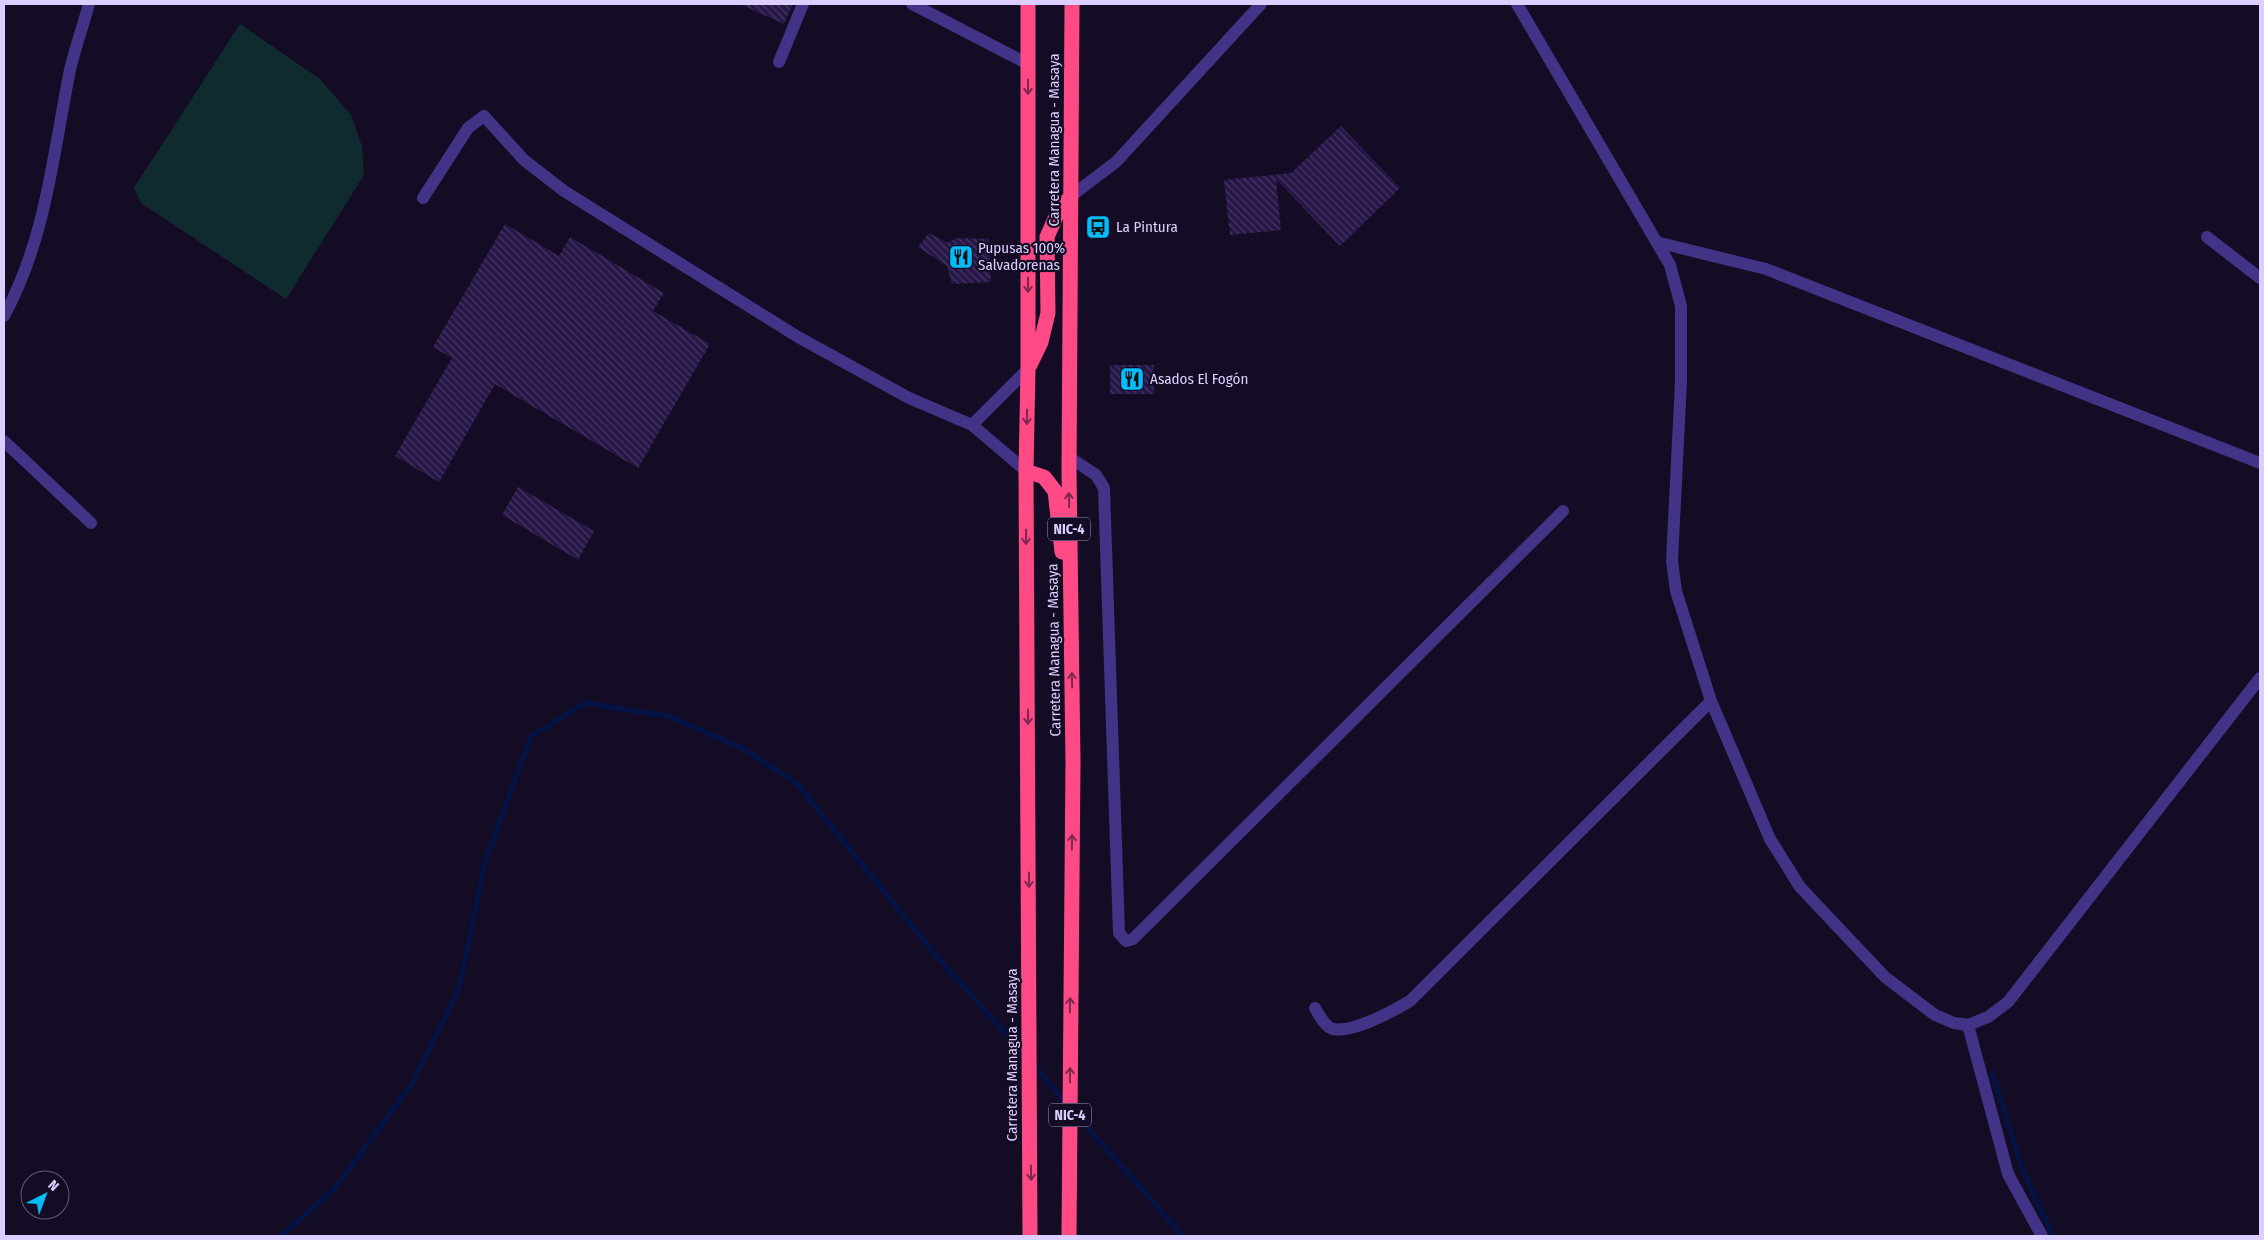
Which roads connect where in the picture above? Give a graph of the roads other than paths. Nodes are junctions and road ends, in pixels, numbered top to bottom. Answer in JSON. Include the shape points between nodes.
{"nodes":[{"id":1,"x":89,"y":4,"type":"edge"},
{"id":2,"x":804,"y":4,"type":"edge"},
{"id":3,"x":912,"y":4,"type":"edge"},
{"id":4,"x":1028,"y":4,"type":"edge"},
{"id":5,"x":1072,"y":4,"type":"edge"},
{"id":6,"x":1261,"y":4,"type":"edge"},
{"id":7,"x":1517,"y":4,"type":"edge"},
{"id":8,"x":779,"y":62,"type":"dead end"},
{"id":9,"x":1028,"y":64,"type":"junction"},
{"id":10,"x":1071,"y":196,"type":"junction"},
{"id":11,"x":423,"y":198,"type":"dead end"},
{"id":12,"x":2207,"y":238,"type":"dead end"},
{"id":13,"x":1656,"y":242,"type":"junction"},
{"id":14,"x":2260,"y":278,"type":"edge"},
{"id":15,"x":4,"y":316,"type":"edge"},
{"id":16,"x":1028,"y":369,"type":"junction"},
{"id":17,"x":972,"y":425,"type":"junction"},
{"id":18,"x":4,"y":441,"type":"edge"},
{"id":19,"x":1069,"y":457,"type":"junction"},
{"id":20,"x":2260,"y":463,"type":"edge"},
{"id":21,"x":1026,"y":471,"type":"junction"},
{"id":22,"x":1563,"y":511,"type":"dead end"},
{"id":23,"x":91,"y":523,"type":"dead end"},
{"id":24,"x":1070,"y":593,"type":"junction"},
{"id":25,"x":2260,"y":678,"type":"edge"},
{"id":26,"x":1711,"y":701,"type":"junction"},
{"id":27,"x":1315,"y":1008,"type":"dead end"},
{"id":28,"x":1968,"y":1025,"type":"junction"},
{"id":29,"x":1030,"y":1236,"type":"edge"},
{"id":30,"x":1069,"y":1236,"type":"edge"},
{"id":31,"x":2042,"y":1236,"type":"edge"}],
"edges":[{"from":1,"to":15,"type":"street","via":[[70,68],[49,188],[33,249]]},
{"from":2,"to":8,"type":"street"},
{"from":3,"to":9,"type":"street"},
{"from":4,"to":9,"type":"highway","name":"Carretera Managua - Masaya","number":"NIC-4"},
{"from":5,"to":10,"type":"highway","name":"Carretera Managua - Masaya","number":"NIC-4"},
{"from":6,"to":10,"type":"street","via":[[1116,162]]},
{"from":7,"to":13,"type":"street"},
{"from":9,"to":16,"type":"highway","name":"Carretera Managua - Masaya","number":"NIC-4","one_way":true},
{"from":10,"to":16,"type":"highway","via":[[1058,212],[1046,237],[1048,313],[1041,342]]},
{"from":10,"to":19,"type":"highway","name":"Carretera Managua - Masaya","number":"NIC-4"},
{"from":11,"to":17,"type":"street","via":[[468,128],[484,116],[524,160],[564,191],[798,337],[909,398]]},
{"from":12,"to":14,"type":"street"},
{"from":13,"to":20,"type":"street","via":[[1766,269]]},
{"from":13,"to":26,"type":"street","via":[[1670,265],[1681,306],[1681,381],[1672,560],[1676,591]]},
{"from":16,"to":17,"type":"street"},
{"from":16,"to":21,"type":"highway","name":"Carretera Managua - Masaya","number":"NIC-4","one_way":true},
{"from":17,"to":21,"type":"street"},
{"from":18,"to":23,"type":"street"},
{"from":19,"to":22,"type":"street","via":[[1096,475],[1104,488],[1119,933],[1126,941],[1133,939]]},
{"from":24,"to":19,"type":"highway","name":"Carretera Managua - Masaya","number":"NIC-4","one_way":true},
{"from":21,"to":24,"type":"highway","via":[[1044,477],[1055,491]]},
{"from":21,"to":29,"type":"highway","name":"Carretera Managua - Masaya","number":"NIC-4","one_way":true},
{"from":30,"to":24,"type":"highway","name":"Carretera Managua - Masaya","number":"NIC-4","one_way":true,"via":[[1073,762]]},
{"from":25,"to":28,"type":"street","via":[[2008,1002],[1988,1017]]},
{"from":26,"to":27,"type":"street","via":[[1410,1001],[1363,1024],[1333,1029]]},
{"from":26,"to":28,"type":"street","via":[[1770,839],[1800,887],[1885,978],[1935,1015]]},
{"from":28,"to":31,"type":"street","via":[[2008,1174]]}]}
